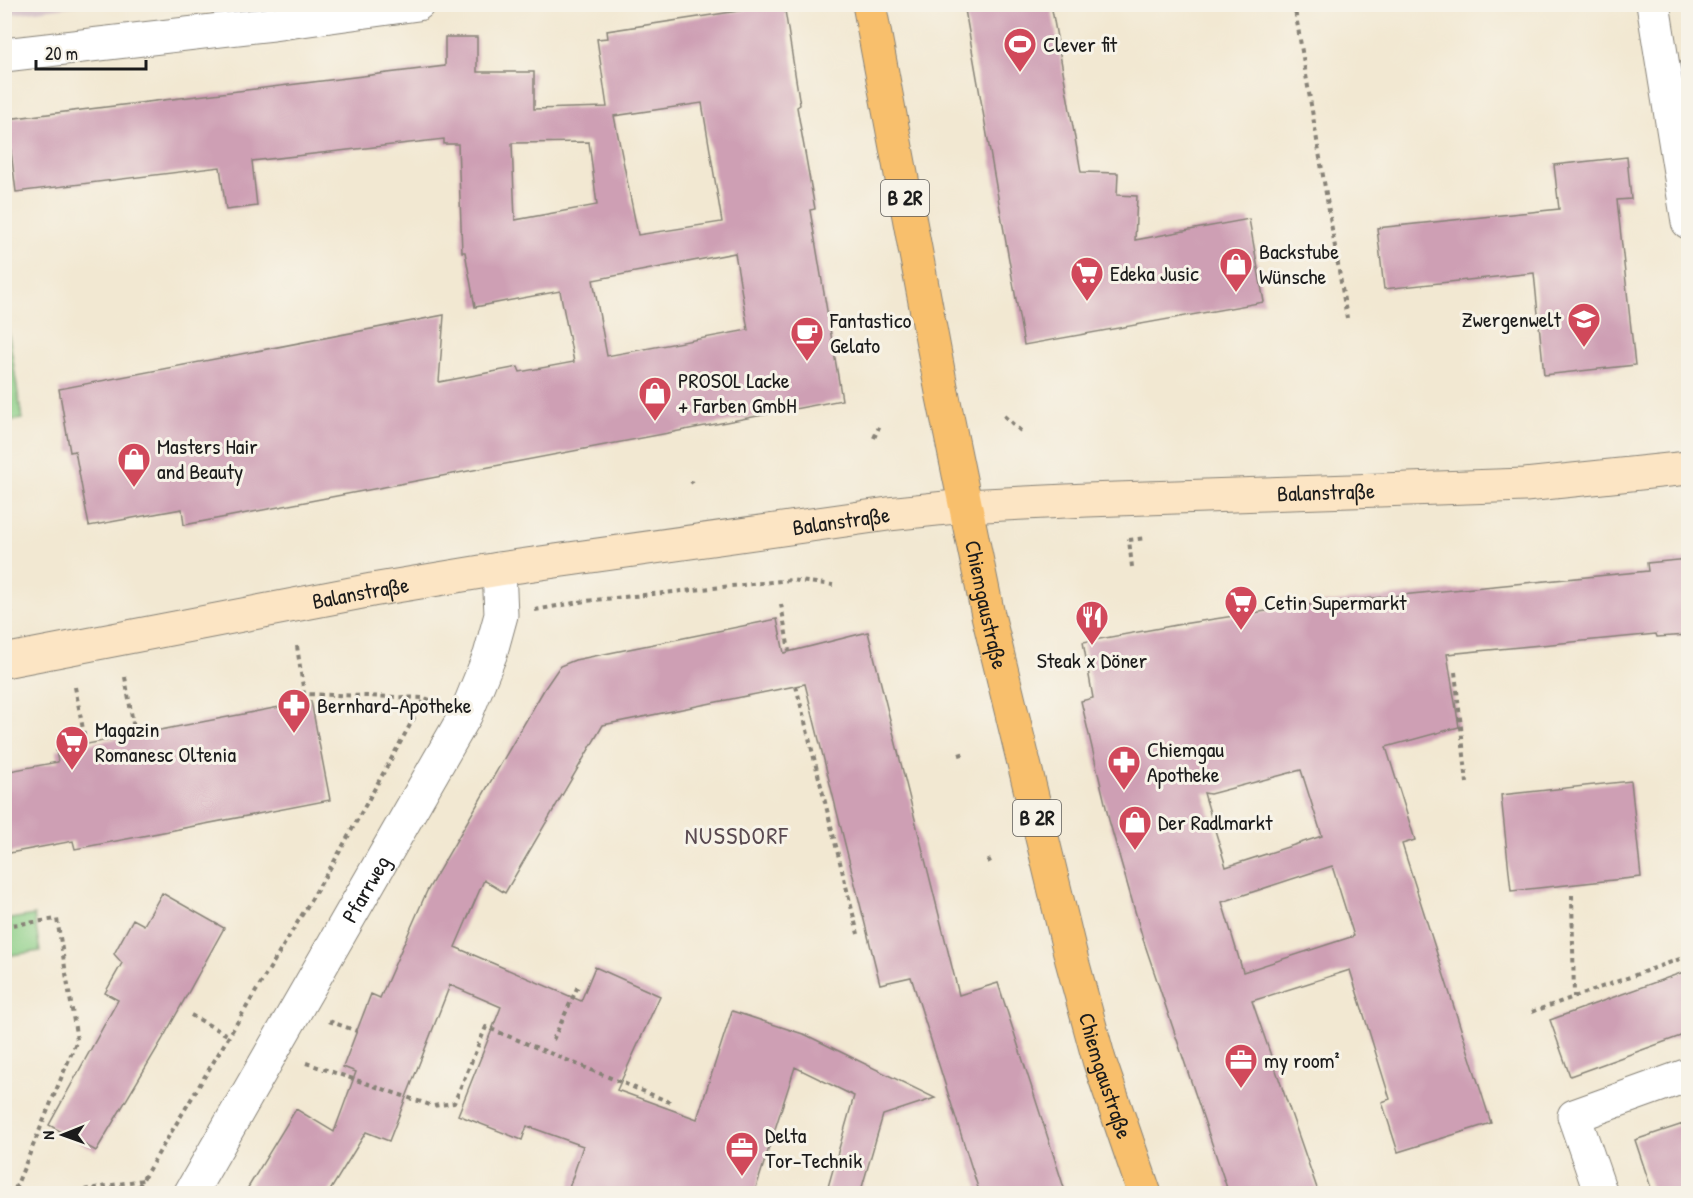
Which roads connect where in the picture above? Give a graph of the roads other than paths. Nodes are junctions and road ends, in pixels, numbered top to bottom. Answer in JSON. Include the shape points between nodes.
{"nodes":[{"id":1,"x":418,"y":4,"type":"edge"},
{"id":2,"x":869,"y":4,"type":"edge"},
{"id":3,"x":1653,"y":4,"type":"edge"},
{"id":4,"x":4,"y":55,"type":"edge"},
{"id":5,"x":1689,"y":222,"type":"edge"},
{"id":6,"x":1689,"y":468,"type":"edge"},
{"id":7,"x":965,"y":506,"type":"junction"},
{"id":8,"x":499,"y":568,"type":"junction"},
{"id":9,"x":4,"y":661,"type":"edge"},
{"id":10,"x":1689,"y":1076,"type":"edge"},
{"id":11,"x":189,"y":1194,"type":"edge"},
{"id":12,"x":1145,"y":1194,"type":"edge"},
{"id":13,"x":1601,"y":1194,"type":"edge"}],
"edges":[{"from":1,"to":4,"type":"street"},
{"from":2,"to":7,"type":"main road","name":"Chiemgaustraße","number":"B 2R"},
{"from":3,"to":5,"type":"street"},
{"from":6,"to":7,"type":"street","name":"Balanstraße","via":[[1525,485]]},
{"from":7,"to":8,"type":"street","name":"Balanstraße"},
{"from":7,"to":12,"type":"main road","name":"Chiemgaustraße","number":"B 2R","via":[[1072,961],[1099,1060]]},
{"from":8,"to":9,"type":"street","name":"Balanstraße"},
{"from":8,"to":11,"type":"street","name":"Pfarrweg","via":[[501,615],[466,714]]},
{"from":10,"to":13,"type":"street","via":[[1574,1116]]}]}
